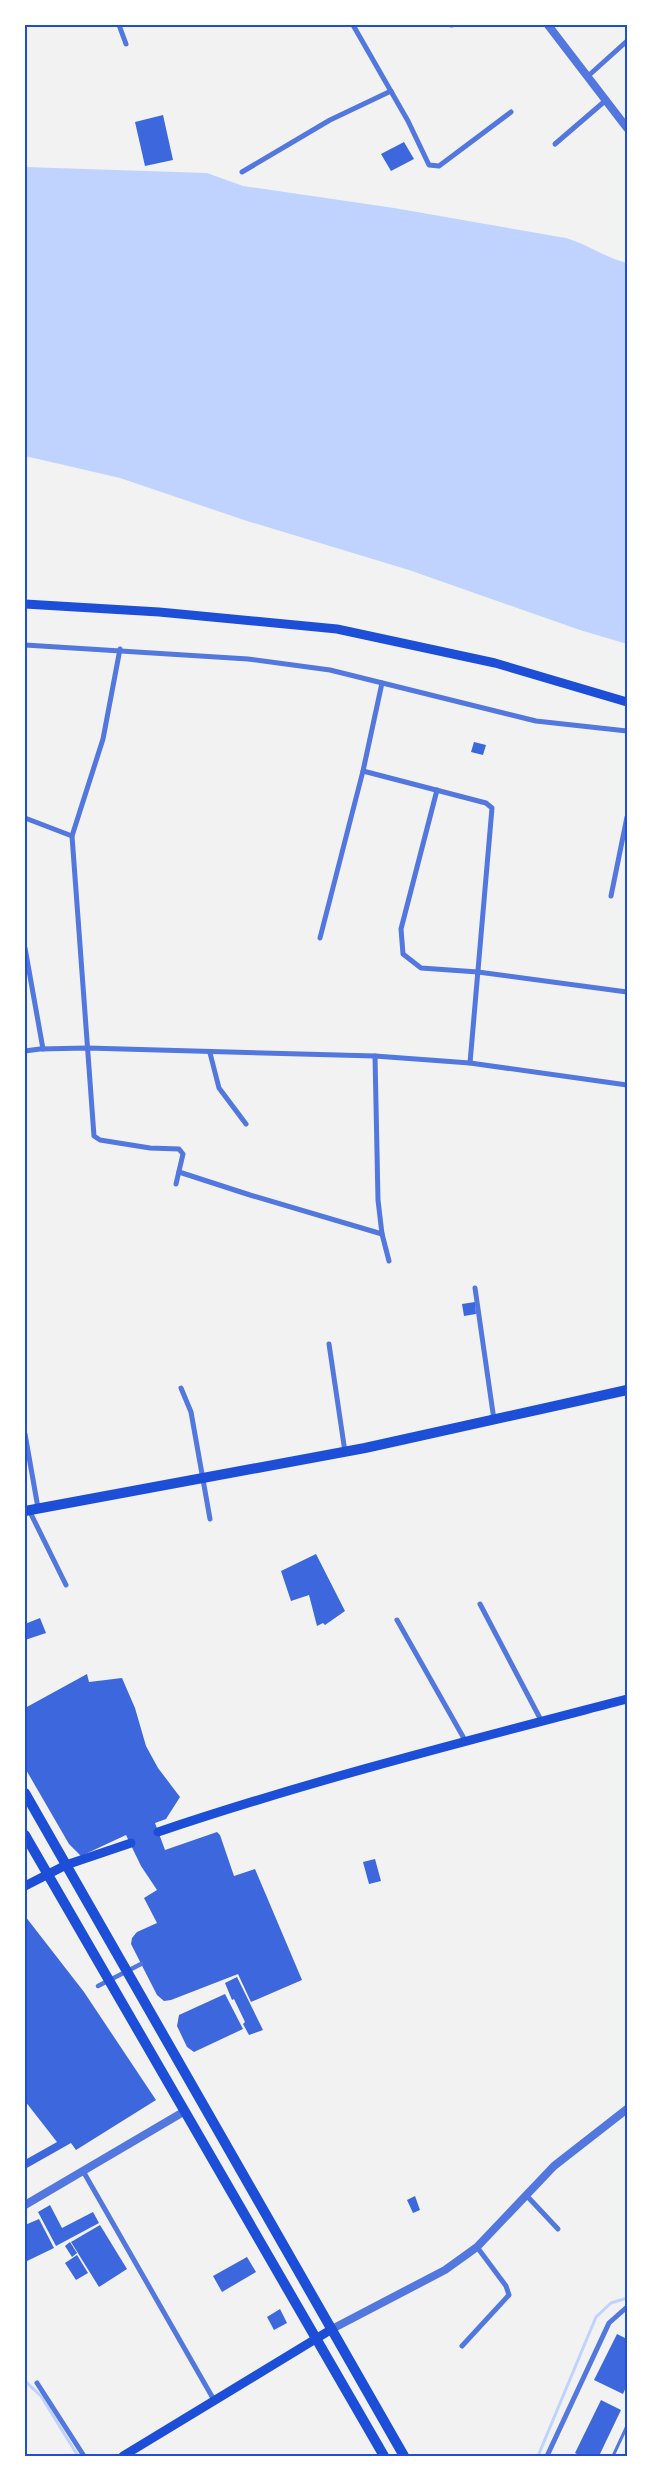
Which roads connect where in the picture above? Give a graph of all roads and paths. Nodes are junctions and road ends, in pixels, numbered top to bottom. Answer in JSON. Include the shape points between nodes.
{"nodes":[{"id":1,"x":119,"y":25,"type":"edge"},
{"id":2,"x":353,"y":25,"type":"edge"},
{"id":3,"x":548,"y":25,"type":"edge"},
{"id":4,"x":627,"y":41,"type":"edge"},
{"id":5,"x":126,"y":44,"type":"dead end"},
{"id":6,"x":587,"y":77,"type":"junction"},
{"id":7,"x":392,"y":92,"type":"junction"},
{"id":8,"x":605,"y":100,"type":"junction"},
{"id":9,"x":512,"y":112,"type":"dead end"},
{"id":10,"x":627,"y":128,"type":"edge"},
{"id":11,"x":556,"y":144,"type":"dead end"},
{"id":12,"x":242,"y":172,"type":"dead end"},
{"id":13,"x":25,"y":604,"type":"edge"},
{"id":14,"x":25,"y":645,"type":"edge"},
{"id":15,"x":120,"y":649,"type":"junction"},
{"id":16,"x":382,"y":684,"type":"junction"},
{"id":17,"x":627,"y":702,"type":"edge"},
{"id":18,"x":627,"y":731,"type":"edge"},
{"id":19,"x":363,"y":771,"type":"junction"},
{"id":20,"x":437,"y":790,"type":"junction"},
{"id":21,"x":627,"y":817,"type":"edge"},
{"id":22,"x":25,"y":818,"type":"edge"},
{"id":23,"x":72,"y":836,"type":"junction"},
{"id":24,"x":610,"y":896,"type":"dead end"},
{"id":25,"x":320,"y":938,"type":"dead end"},
{"id":26,"x":25,"y":950,"type":"edge"},
{"id":27,"x":478,"y":972,"type":"junction"},
{"id":28,"x":627,"y":992,"type":"edge"},
{"id":29,"x":87,"y":1048,"type":"junction"},
{"id":30,"x":43,"y":1049,"type":"junction"},
{"id":31,"x":25,"y":1051,"type":"edge"},
{"id":32,"x":210,"y":1053,"type":"junction"},
{"id":33,"x":375,"y":1056,"type":"junction"},
{"id":34,"x":470,"y":1064,"type":"junction"},
{"id":35,"x":627,"y":1084,"type":"edge"},
{"id":36,"x":246,"y":1124,"type":"dead end"},
{"id":37,"x":179,"y":1172,"type":"junction"},
{"id":38,"x":176,"y":1184,"type":"dead end"},
{"id":39,"x":382,"y":1234,"type":"junction"},
{"id":40,"x":389,"y":1261,"type":"dead end"},
{"id":41,"x":475,"y":1288,"type":"dead end"},
{"id":42,"x":329,"y":1344,"type":"dead end"},
{"id":43,"x":181,"y":1388,"type":"dead end"},
{"id":44,"x":627,"y":1390,"type":"edge"},
{"id":45,"x":494,"y":1421,"type":"junction"},
{"id":46,"x":25,"y":1434,"type":"edge"},
{"id":47,"x":345,"y":1452,"type":"junction"},
{"id":48,"x":202,"y":1478,"type":"junction"},
{"id":49,"x":31,"y":1509,"type":"edge"},
{"id":50,"x":210,"y":1519,"type":"dead end"},
{"id":51,"x":66,"y":1585,"type":"dead end"},
{"id":52,"x":480,"y":1604,"type":"dead end"},
{"id":53,"x":398,"y":1620,"type":"dead end"},
{"id":54,"x":627,"y":1699,"type":"edge"},
{"id":55,"x":542,"y":1722,"type":"junction"},
{"id":56,"x":466,"y":1742,"type":"junction"},
{"id":57,"x":25,"y":1793,"type":"edge"},
{"id":58,"x":158,"y":1832,"type":"dead end"},
{"id":59,"x":25,"y":1835,"type":"edge"},
{"id":60,"x":130,"y":1844,"type":"dead end"},
{"id":61,"x":66,"y":1866,"type":"junction"},
{"id":62,"x":48,"y":1876,"type":"junction"},
{"id":63,"x":25,"y":1886,"type":"edge"},
{"id":64,"x":141,"y":1964,"type":"dead end"},
{"id":65,"x":98,"y":1986,"type":"dead end"},
{"id":66,"x":627,"y":2109,"type":"edge"},
{"id":67,"x":184,"y":2111,"type":"junction"},
{"id":68,"x":83,"y":2171,"type":"junction"},
{"id":69,"x":526,"y":2195,"type":"junction"},
{"id":70,"x":25,"y":2205,"type":"edge"},
{"id":71,"x":558,"y":2229,"type":"dead end"},
{"id":72,"x":477,"y":2247,"type":"junction"},
{"id":73,"x":627,"y":2307,"type":"edge"},
{"id":74,"x":332,"y":2329,"type":"junction"},
{"id":75,"x":316,"y":2338,"type":"junction"},
{"id":76,"x":462,"y":2346,"type":"dead end"},
{"id":77,"x":37,"y":2383,"type":"dead end"},
{"id":78,"x":214,"y":2400,"type":"junction"},
{"id":79,"x":627,"y":2426,"type":"edge"},
{"id":80,"x":84,"y":2456,"type":"edge"},
{"id":81,"x":123,"y":2456,"type":"edge"},
{"id":82,"x":384,"y":2456,"type":"edge"},
{"id":83,"x":404,"y":2456,"type":"edge"},
{"id":84,"x":548,"y":2456,"type":"edge"},
{"id":85,"x":613,"y":2456,"type":"edge"}],
"edges":[{"from":1,"to":5,"type":"street"},
{"from":2,"to":7,"type":"street"},
{"from":3,"to":6,"type":"street"},
{"from":4,"to":6,"type":"street"},
{"from":6,"to":8,"type":"street"},
{"from":7,"to":9,"type":"street","via":[[426,160],[433,166],[439,166]]},
{"from":7,"to":12,"type":"street","via":[[330,120]]},
{"from":8,"to":10,"type":"street"},
{"from":8,"to":11,"type":"street"},
{"from":13,"to":17,"type":"main road","via":[[159,612],[338,629],[495,663]]},
{"from":14,"to":15,"type":"street"},
{"from":15,"to":16,"type":"street","via":[[248,659],[330,670]]},
{"from":15,"to":23,"type":"street","via":[[103,739]]},
{"from":16,"to":18,"type":"street","via":[[536,721]]},
{"from":16,"to":19,"type":"street"},
{"from":19,"to":20,"type":"street"},
{"from":19,"to":25,"type":"street"},
{"from":20,"to":27,"type":"street","via":[[486,803],[492,808]]},
{"from":20,"to":27,"type":"street","via":[[401,929],[403,954],[421,968]]},
{"from":21,"to":24,"type":"street"},
{"from":22,"to":23,"type":"street"},
{"from":23,"to":29,"type":"street"},
{"from":26,"to":30,"type":"street"},
{"from":27,"to":28,"type":"street"},
{"from":27,"to":34,"type":"street"},
{"from":29,"to":30,"type":"street"},
{"from":29,"to":32,"type":"street"},
{"from":29,"to":37,"type":"street","via":[[94,1136],[100,1140],[150,1148],[179,1149],[183,1154]]},
{"from":30,"to":31,"type":"street"},
{"from":32,"to":33,"type":"street"},
{"from":32,"to":36,"type":"street","via":[[218,1088]]},
{"from":33,"to":34,"type":"street"},
{"from":33,"to":39,"type":"street","via":[[378,1200]]},
{"from":34,"to":35,"type":"street"},
{"from":37,"to":38,"type":"street"},
{"from":37,"to":39,"type":"street"},
{"from":39,"to":40,"type":"street"},
{"from":41,"to":45,"type":"street"},
{"from":42,"to":47,"type":"street"},
{"from":43,"to":48,"type":"street","via":[[191,1412]]},
{"from":44,"to":45,"type":"main road"},
{"from":45,"to":47,"type":"main road"},
{"from":46,"to":49,"type":"street"},
{"from":47,"to":48,"type":"main road"},
{"from":48,"to":49,"type":"main road"},
{"from":48,"to":50,"type":"street"},
{"from":49,"to":51,"type":"street"},
{"from":52,"to":55,"type":"street"},
{"from":53,"to":56,"type":"street"},
{"from":54,"to":55,"type":"main road"},
{"from":55,"to":56,"type":"main road"},
{"from":56,"to":58,"type":"main road","via":[[236,1806]]},
{"from":57,"to":61,"type":"main road"},
{"from":59,"to":62,"type":"main road"},
{"from":60,"to":61,"type":"main road"},
{"from":61,"to":62,"type":"main road"},
{"from":61,"to":74,"type":"main road"},
{"from":62,"to":63,"type":"main road"},
{"from":62,"to":67,"type":"main road"},
{"from":64,"to":65,"type":"street"},
{"from":66,"to":69,"type":"street","via":[[554,2166]]},
{"from":67,"to":68,"type":"street"},
{"from":67,"to":75,"type":"main road"},
{"from":68,"to":70,"type":"street"},
{"from":68,"to":78,"type":"street"},
{"from":69,"to":71,"type":"street"},
{"from":69,"to":72,"type":"street"},
{"from":72,"to":74,"type":"street","via":[[434,2276]]},
{"from":72,"to":76,"type":"street","via":[[509,2295]]},
{"from":73,"to":84,"type":"street","via":[[609,2323]]},
{"from":74,"to":75,"type":"main road"},
{"from":74,"to":83,"type":"main road"},
{"from":75,"to":78,"type":"main road"},
{"from":75,"to":82,"type":"main road"},
{"from":77,"to":80,"type":"street"},
{"from":78,"to":81,"type":"main road"},
{"from":79,"to":85,"type":"lane"}]}
